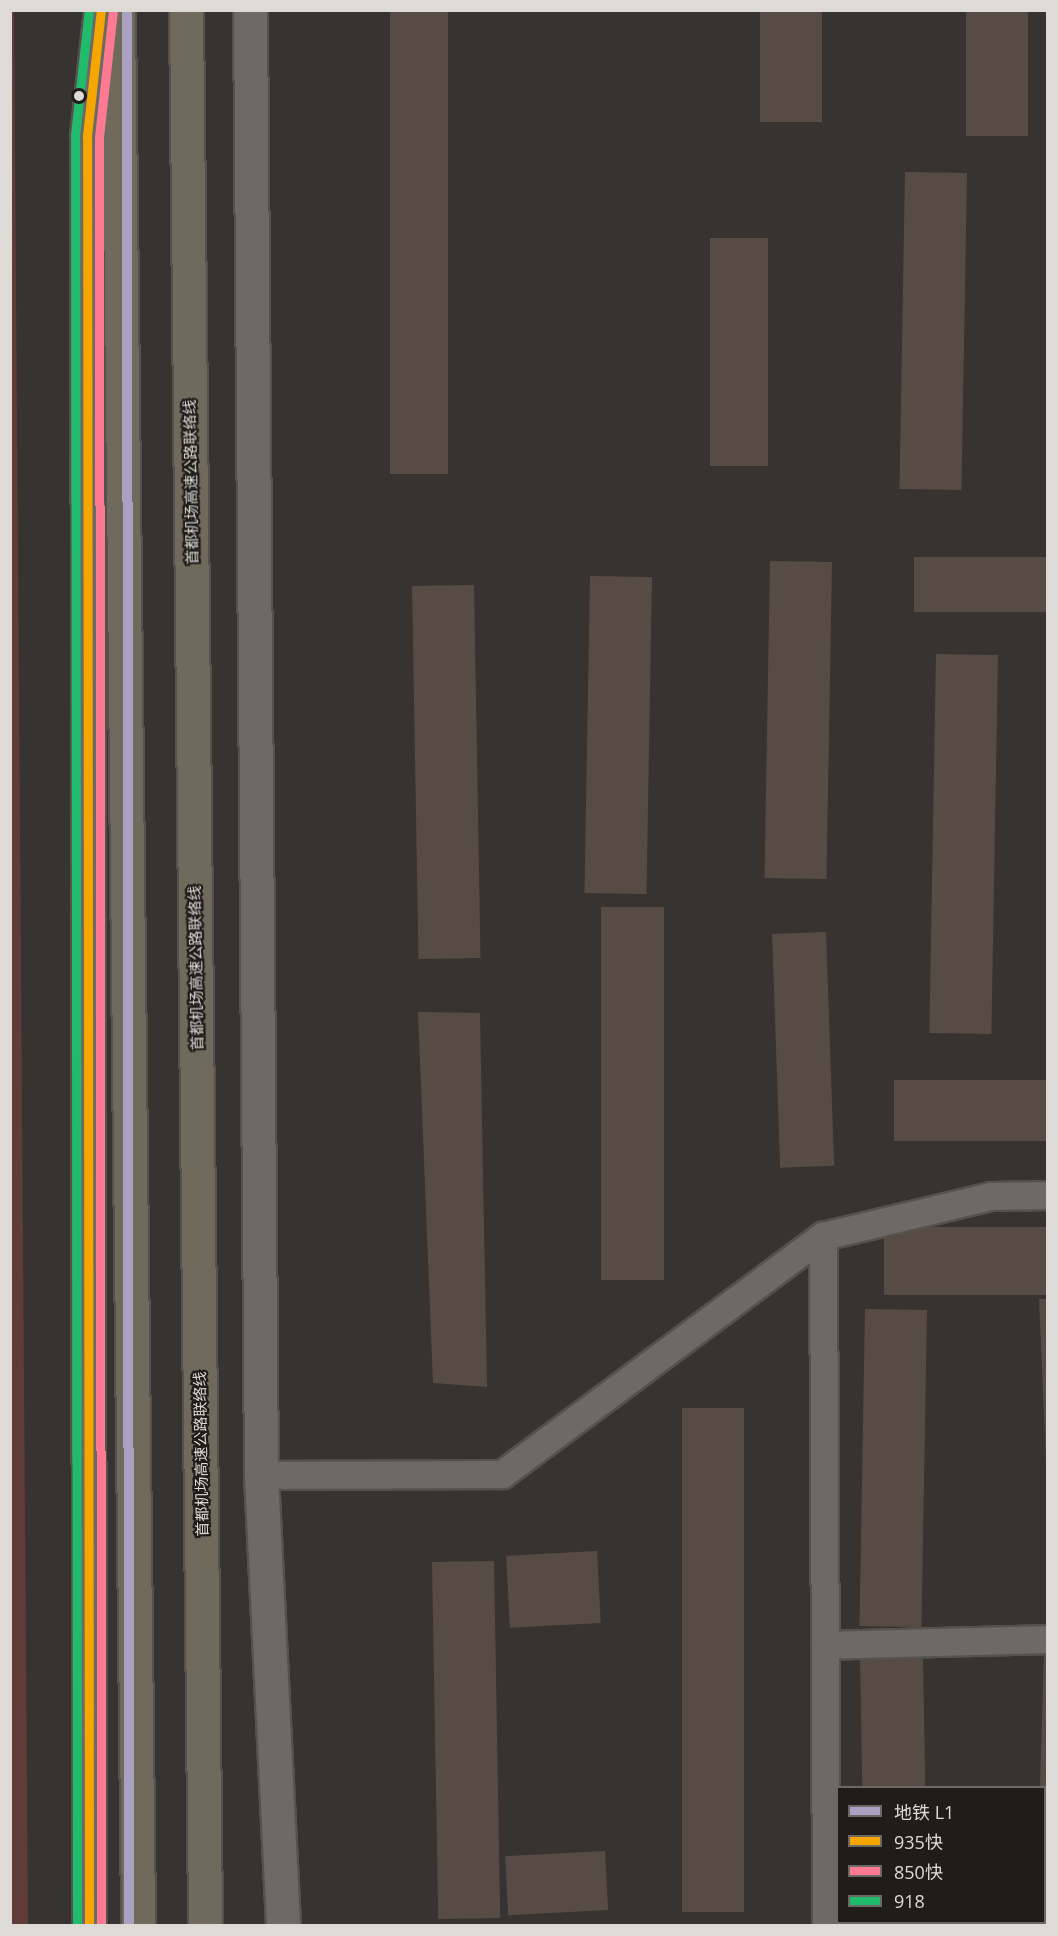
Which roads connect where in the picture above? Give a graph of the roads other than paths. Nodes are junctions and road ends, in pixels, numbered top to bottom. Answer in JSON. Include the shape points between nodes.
{"nodes":[{"id":1,"x":101,"y":10,"type":"edge"},
{"id":2,"x":118,"y":10,"type":"edge"},
{"id":3,"x":186,"y":10,"type":"edge"},
{"id":4,"x":249,"y":10,"type":"edge"},
{"id":5,"x":1047,"y":1195,"type":"edge"},
{"id":6,"x":823,"y":1236,"type":"junction"},
{"id":7,"x":261,"y":1475,"type":"junction"},
{"id":8,"x":1047,"y":1639,"type":"edge"},
{"id":9,"x":825,"y":1645,"type":"junction"},
{"id":10,"x":89,"y":1926,"type":"edge"},
{"id":11,"x":138,"y":1926,"type":"edge"},
{"id":12,"x":205,"y":1926,"type":"edge"},
{"id":13,"x":283,"y":1926,"type":"edge"},
{"id":14,"x":826,"y":1926,"type":"edge"}],
"edges":[{"from":1,"to":10,"type":"main road","via":[[87,136]]},
{"from":2,"to":11,"type":"highway"},
{"from":3,"to":12,"type":"highway","name":"首都机场高速公路联络线"},
{"from":4,"to":7,"type":"main road"},
{"from":5,"to":6,"type":"street","via":[[990,1196]]},
{"from":6,"to":7,"type":"street","via":[[502,1474]]},
{"from":6,"to":9,"type":"street"},
{"from":7,"to":13,"type":"main road"},
{"from":8,"to":9,"type":"street"},
{"from":9,"to":14,"type":"street"}]}
